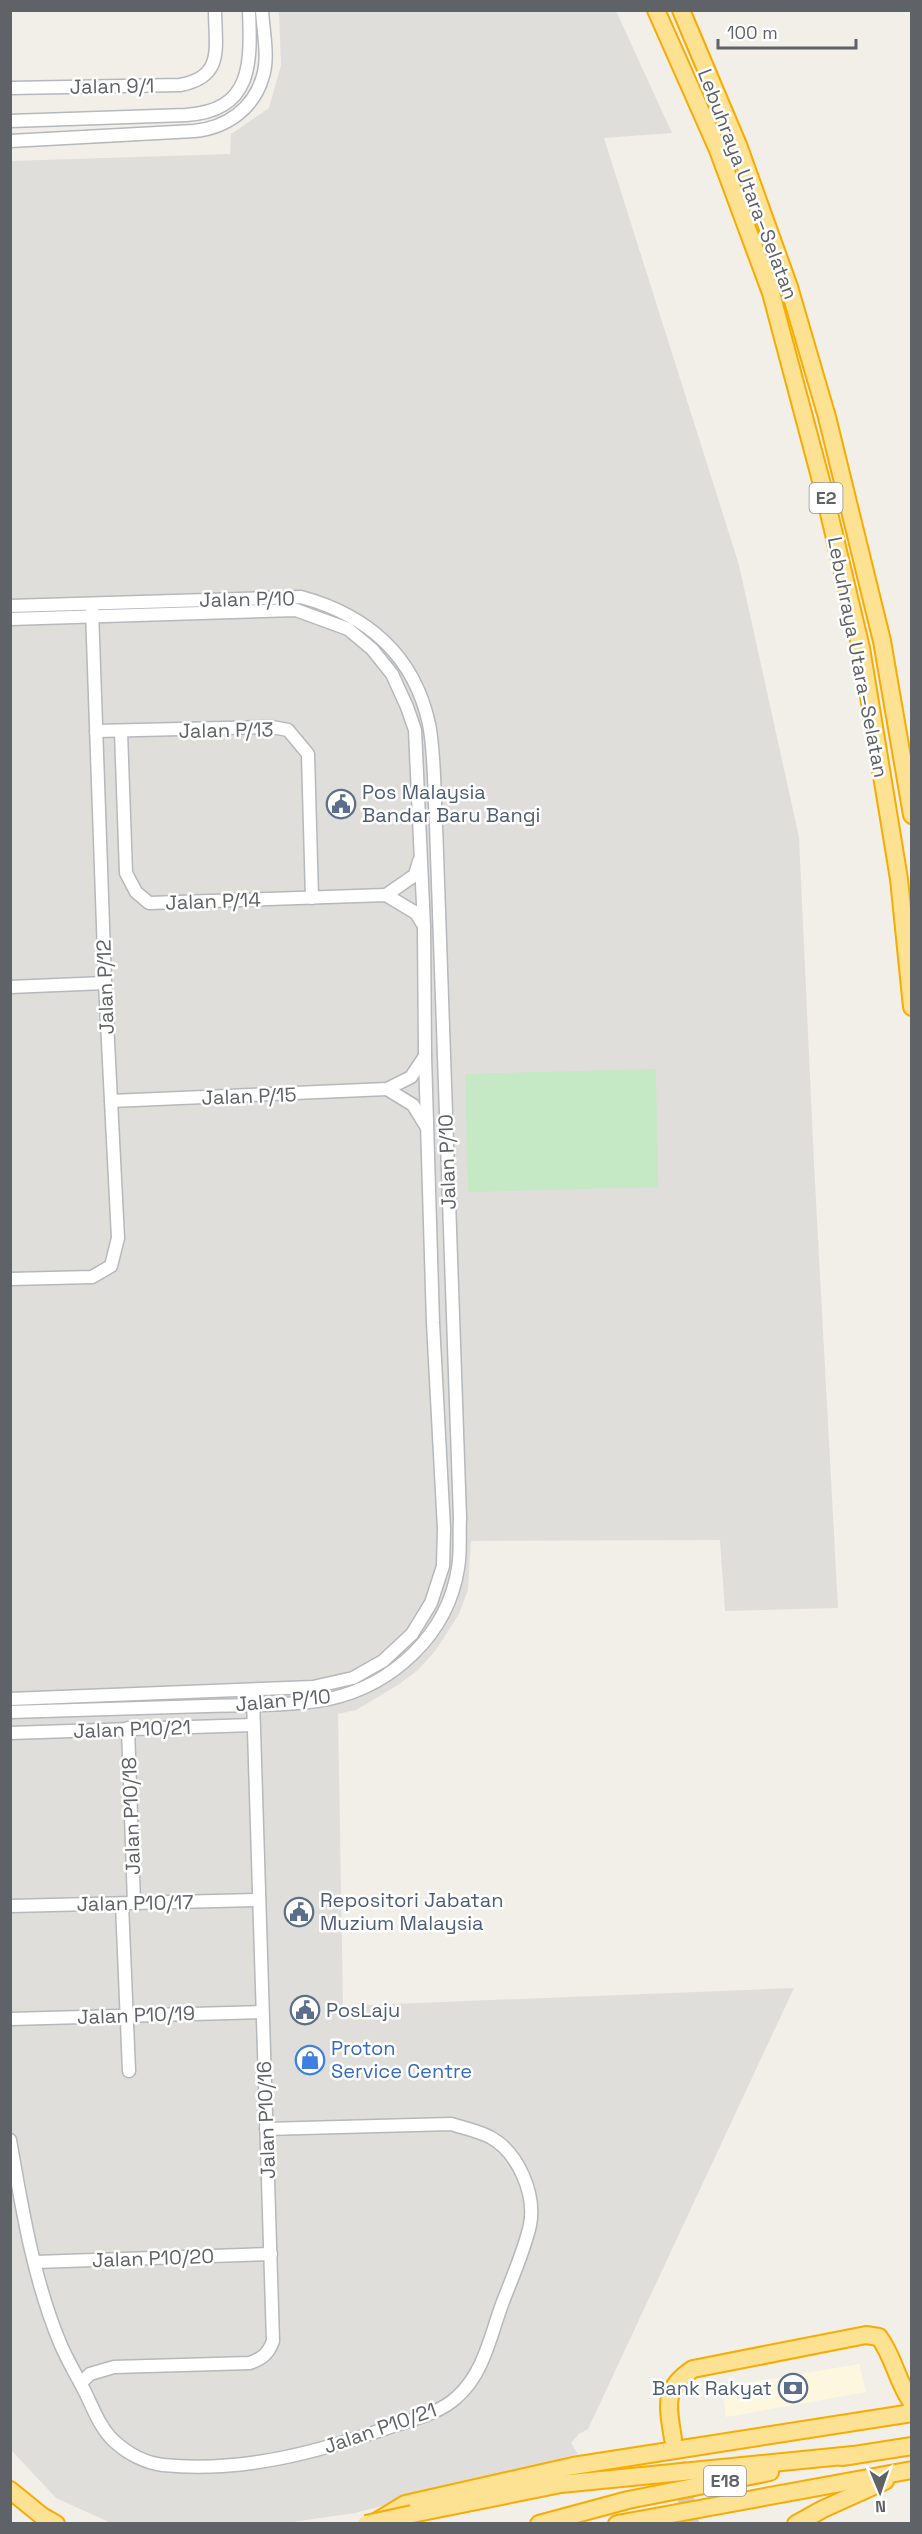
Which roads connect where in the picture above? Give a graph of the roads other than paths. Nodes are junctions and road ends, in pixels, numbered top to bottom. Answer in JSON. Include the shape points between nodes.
{"nodes":[{"id":1,"x":215,"y":10,"type":"edge"},
{"id":2,"x":249,"y":10,"type":"edge"},
{"id":3,"x":262,"y":10,"type":"edge"},
{"id":4,"x":656,"y":10,"type":"edge"},
{"id":5,"x":681,"y":10,"type":"edge"},
{"id":6,"x":10,"y":88,"type":"edge"},
{"id":7,"x":10,"y":121,"type":"edge"},
{"id":8,"x":10,"y":141,"type":"edge"},
{"id":9,"x":91,"y":603,"type":"junction"},
{"id":10,"x":10,"y":606,"type":"edge"},
{"id":11,"x":92,"y":617,"type":"junction"},
{"id":12,"x":10,"y":619,"type":"edge"},
{"id":13,"x":96,"y":731,"type":"junction"},
{"id":14,"x":122,"y":732,"type":"junction"},
{"id":15,"x":912,"y":815,"type":"edge"},
{"id":16,"x":421,"y":857,"type":"junction"},
{"id":17,"x":386,"y":896,"type":"junction"},
{"id":18,"x":312,"y":898,"type":"junction"},
{"id":19,"x":424,"y":927,"type":"junction"},
{"id":20,"x":105,"y":983,"type":"junction"},
{"id":21,"x":10,"y":987,"type":"edge"},
{"id":22,"x":912,"y":1007,"type":"edge"},
{"id":23,"x":425,"y":1056,"type":"junction"},
{"id":24,"x":387,"y":1089,"type":"junction"},
{"id":25,"x":111,"y":1101,"type":"junction"},
{"id":26,"x":428,"y":1129,"type":"junction"},
{"id":27,"x":10,"y":1279,"type":"edge"},
{"id":28,"x":252,"y":1690,"type":"junction"},
{"id":29,"x":10,"y":1699,"type":"edge"},
{"id":30,"x":253,"y":1704,"type":"junction"},
{"id":31,"x":10,"y":1712,"type":"edge"},
{"id":32,"x":254,"y":1725,"type":"junction"},
{"id":33,"x":128,"y":1728,"type":"junction"},
{"id":34,"x":10,"y":1733,"type":"edge"},
{"id":35,"x":259,"y":1900,"type":"junction"},
{"id":36,"x":128,"y":1903,"type":"junction"},
{"id":37,"x":10,"y":1906,"type":"edge"},
{"id":38,"x":262,"y":2012,"type":"junction"},
{"id":39,"x":126,"y":2014,"type":"junction"},
{"id":40,"x":10,"y":2019,"type":"edge"},
{"id":41,"x":129,"y":2071,"type":"dead end"},
{"id":42,"x":266,"y":2129,"type":"junction"},
{"id":43,"x":10,"y":2140,"type":"edge"},
{"id":44,"x":271,"y":2254,"type":"junction"},
{"id":45,"x":35,"y":2262,"type":"junction"},
{"id":46,"x":81,"y":2383,"type":"junction"},
{"id":47,"x":912,"y":2403,"type":"edge"},
{"id":48,"x":912,"y":2413,"type":"edge"},
{"id":49,"x":673,"y":2439,"type":"tunnel mouth"},
{"id":50,"x":912,"y":2446,"type":"edge"},
{"id":51,"x":853,"y":2455,"type":"junction"},
{"id":52,"x":911,"y":2470,"type":"edge"},
{"id":53,"x":10,"y":2490,"type":"edge"},
{"id":54,"x":735,"y":2502,"type":"junction"},
{"id":55,"x":56,"y":2523,"type":"edge"},
{"id":56,"x":366,"y":2523,"type":"edge"},
{"id":57,"x":374,"y":2523,"type":"edge"},
{"id":58,"x":539,"y":2523,"type":"edge"},
{"id":59,"x":617,"y":2523,"type":"edge"},
{"id":60,"x":680,"y":2523,"type":"edge"},
{"id":61,"x":796,"y":2523,"type":"edge"}],
"edges":[{"from":1,"to":6,"type":"street","name":"Jalan 9/1","via":[[215,54],[210,73],[202,80],[180,85]]},
{"from":2,"to":7,"type":"street","via":[[250,54],[245,78],[230,100],[216,109],[186,115]]},
{"from":3,"to":8,"type":"street","via":[[263,76],[245,110],[223,124],[194,131]]},
{"from":4,"to":22,"type":"highway","name":"Lebuhraya Utara–Selatan","number":"E2","via":[[718,150],[771,293],[824,492],[861,648],[898,879]]},
{"from":5,"to":15,"type":"highway","name":"Lebuhraya Utara–Selatan","number":"E2","via":[[738,145],[789,287],[827,417],[882,641]]},
{"from":9,"to":10,"type":"street","name":"Jalan P/10"},
{"from":9,"to":11,"type":"street","name":"Jalan P/12"},
{"from":9,"to":30,"type":"street","name":"Jalan P/10","via":[[301,597],[326,604],[357,619],[405,663],[419,689],[429,726],[436,825],[460,1518],[458,1568],[447,1607],[431,1635],[408,1659],[379,1680],[326,1699]]},
{"from":11,"to":12,"type":"street","name":"Jalan P/10"},
{"from":11,"to":13,"type":"street","name":"Jalan P/12"},
{"from":11,"to":16,"type":"street","name":"Jalan P/10","via":[[296,610],[354,634],[392,674],[415,730]]},
{"from":13,"to":14,"type":"street","name":"Jalan P/13"},
{"from":13,"to":20,"type":"street","name":"Jalan P/12"},
{"from":14,"to":18,"type":"street","name":"Jalan P/13","via":[[272,727],[288,730],[308,754]]},
{"from":14,"to":18,"type":"street","name":"Jalan P/14","via":[[126,873],[136,892],[148,903]]},
{"from":16,"to":17,"type":"street","via":[[415,875]]},
{"from":16,"to":19,"type":"street","name":"Jalan P/10"},
{"from":17,"to":18,"type":"street","name":"Jalan P/14"},
{"from":17,"to":19,"type":"street","via":[[416,913]]},
{"from":19,"to":23,"type":"street","name":"Jalan P/10"},
{"from":20,"to":21,"type":"street"},
{"from":20,"to":25,"type":"street","name":"Jalan P/12"},
{"from":23,"to":24,"type":"street","name":"Jalan P/15","via":[[411,1077]]},
{"from":23,"to":26,"type":"street","name":"Jalan P/10"},
{"from":24,"to":25,"type":"street","name":"Jalan P/15"},
{"from":24,"to":26,"type":"street","via":[[413,1105]]},
{"from":25,"to":27,"type":"street","name":"Jalan P/12","via":[[118,1238],[111,1266],[92,1277]]},
{"from":26,"to":28,"type":"street","name":"Jalan P/10","via":[[443,1566],[431,1603],[412,1634],[383,1661],[353,1677],[313,1687]]},
{"from":28,"to":29,"type":"street","name":"Jalan P/10"},
{"from":28,"to":30,"type":"street","name":"Jalan P10/16"},
{"from":30,"to":31,"type":"street","name":"Jalan P/10"},
{"from":30,"to":32,"type":"street","name":"Jalan P10/16"},
{"from":32,"to":33,"type":"street","name":"Jalan P10/21"},
{"from":32,"to":35,"type":"street","name":"Jalan P10/16"},
{"from":33,"to":34,"type":"street","name":"Jalan P10/21"},
{"from":33,"to":36,"type":"street","name":"Jalan P10/18"},
{"from":35,"to":36,"type":"street","name":"Jalan P10/17"},
{"from":35,"to":38,"type":"street","name":"Jalan P10/16"},
{"from":36,"to":37,"type":"street","name":"Jalan P10/17"},
{"from":36,"to":39,"type":"street","name":"Jalan P10/18"},
{"from":38,"to":39,"type":"street","name":"Jalan P10/19"},
{"from":38,"to":42,"type":"street","name":"Jalan P10/16"},
{"from":39,"to":40,"type":"street","name":"Jalan P10/19"},
{"from":39,"to":41,"type":"street","name":"Jalan P10/18"},
{"from":42,"to":44,"type":"street","name":"Jalan P10/16"},
{"from":42,"to":46,"type":"street","name":"Jalan P10/21","via":[[451,2124],[491,2138],[509,2154],[527,2187],[530,2224],[472,2382],[455,2399],[428,2414],[347,2442],[278,2460],[203,2466],[148,2462],[121,2447],[102,2426]]},
{"from":43,"to":45,"type":"street","name":"Jalan P10/21"},
{"from":44,"to":45,"type":"street","name":"Jalan P10/20"},
{"from":44,"to":46,"type":"street","name":"Jalan P10/16","via":[[273,2341],[262,2359],[250,2363],[114,2367],[90,2374]]},
{"from":45,"to":46,"type":"street","name":"Jalan P10/21","via":[[60,2343]]},
{"from":47,"to":49,"type":"highway","via":[[888,2349],[879,2337],[866,2335],[693,2369],[671,2388],[668,2405]]},
{"from":48,"to":57,"type":"highway","via":[[573,2466],[405,2504]]},
{"from":50,"to":51,"type":"highway","number":"E18"},
{"from":51,"to":56,"type":"highway","bridge":true,"via":[[561,2484]]},
{"from":51,"to":58,"type":"highway","number":"E18","via":[[628,2500]]},
{"from":52,"to":54,"type":"highway","number":"E18"},
{"from":52,"to":61,"type":"highway"},
{"from":53,"to":55,"type":"highway"},
{"from":54,"to":59,"type":"highway","number":"E18"},
{"from":54,"to":60,"type":"highway"}]}
